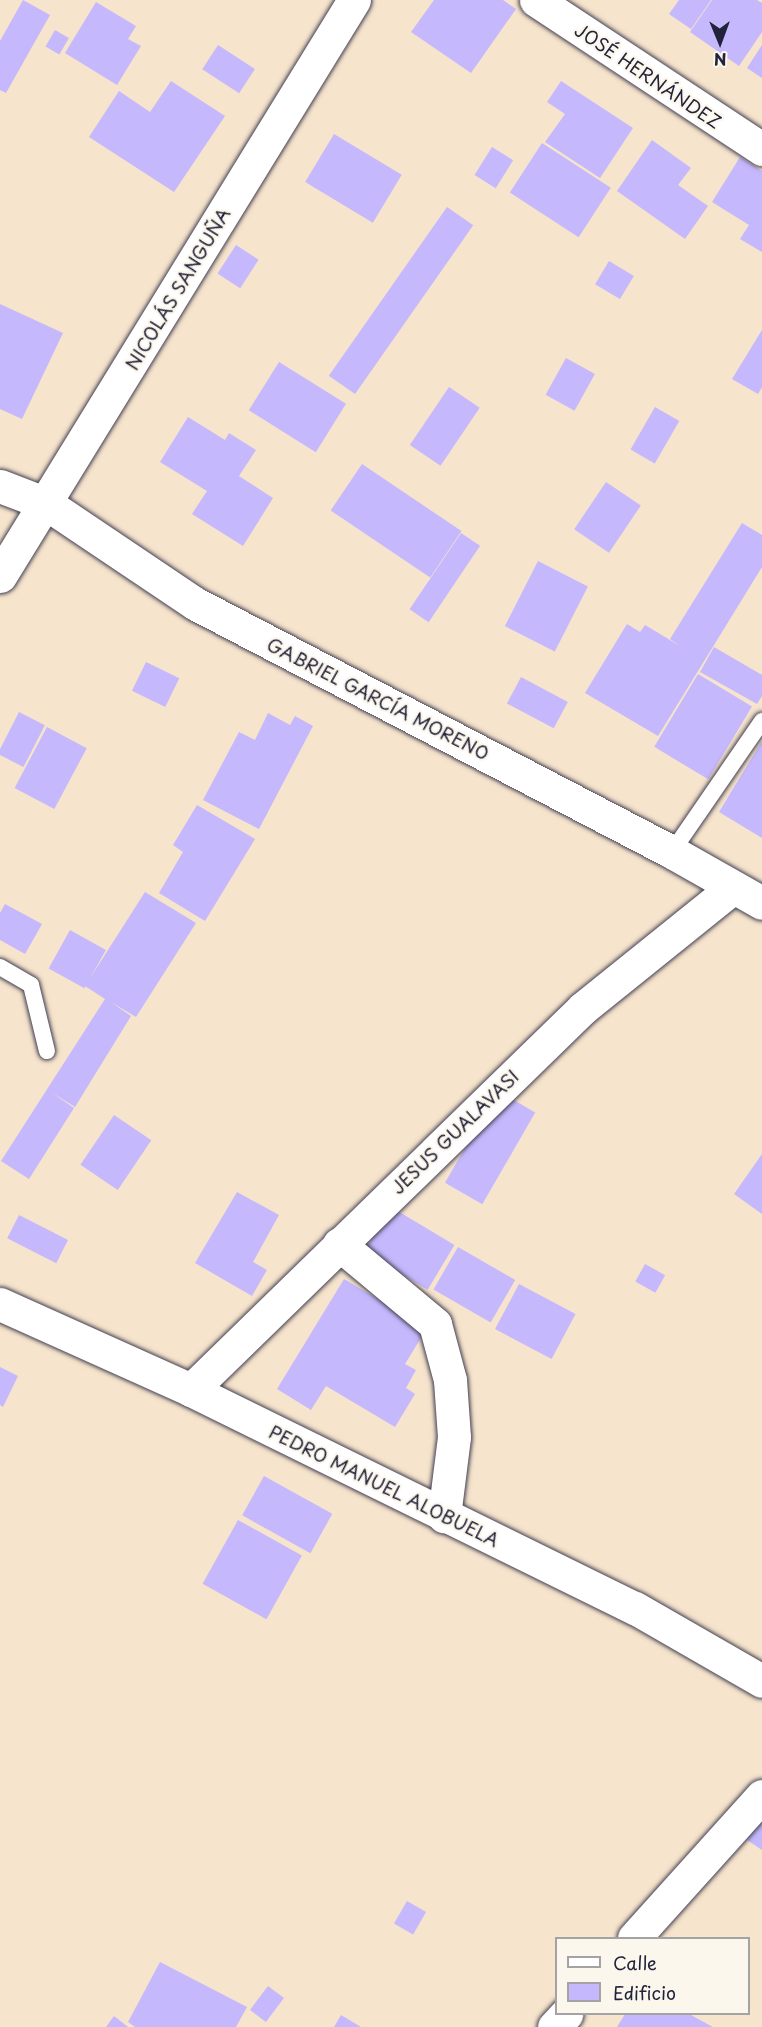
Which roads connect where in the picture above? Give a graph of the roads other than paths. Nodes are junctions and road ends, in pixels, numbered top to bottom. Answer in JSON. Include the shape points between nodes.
{"nodes":[{"id":1,"x":354,"y":0,"type":"edge"},
{"id":2,"x":536,"y":0,"type":"edge"},
{"id":3,"x":762,"y":149,"type":"edge"},
{"id":4,"x":0,"y":486,"type":"edge"},
{"id":5,"x":47,"y":504,"type":"junction"},
{"id":6,"x":0,"y":576,"type":"edge"},
{"id":7,"x":762,"y":721,"type":"edge"},
{"id":8,"x":672,"y":852,"type":"junction"},
{"id":9,"x":732,"y":888,"type":"junction"},
{"id":10,"x":762,"y":903,"type":"edge"},
{"id":11,"x":0,"y":967,"type":"edge"},
{"id":12,"x":47,"y":1052,"type":"dead end"},
{"id":13,"x":339,"y":1244,"type":"junction"},
{"id":14,"x":0,"y":1304,"type":"edge"},
{"id":15,"x":191,"y":1390,"type":"junction"},
{"id":16,"x":444,"y":1516,"type":"junction"},
{"id":17,"x":762,"y":1681,"type":"edge"},
{"id":18,"x":762,"y":1797,"type":"edge"},
{"id":19,"x":635,"y":1937,"type":"edge"},
{"id":20,"x":564,"y":2015,"type":"edge"},
{"id":21,"x":554,"y":2027,"type":"edge"}],
"edges":[{"from":1,"to":5,"type":"street","name":"NICOLÁS SANGUÑA"},
{"from":2,"to":3,"type":"street","name":"JOSÉ HERNÁNDEZ"},
{"from":4,"to":5,"type":"street","name":"GABRIEL GARCÍA MORENO"},
{"from":5,"to":6,"type":"street","name":"NICOLÁS SANGUÑA"},
{"from":5,"to":8,"type":"street","name":"GABRIEL GARCÍA MORENO","via":[[196,604]]},
{"from":7,"to":8,"type":"lane"},
{"from":8,"to":9,"type":"street","name":"GABRIEL GARCÍA MORENO"},
{"from":9,"to":10,"type":"street","name":"GABRIEL GARCÍA MORENO"},
{"from":9,"to":13,"type":"street","name":"JESUS GUALAVASI","via":[[583,1008]]},
{"from":11,"to":12,"type":"lane","via":[[31,985]]},
{"from":13,"to":15,"type":"street","name":"JESUS GUALAVASI"},
{"from":13,"to":16,"type":"street","via":[[435,1324],[450,1380],[454,1437]]},
{"from":14,"to":15,"type":"street","name":"PEDRO MANUEL ALOBUELA"},
{"from":15,"to":16,"type":"street","name":"PEDRO MANUEL ALOBUELA"},
{"from":16,"to":17,"type":"street","name":"PEDRO MANUEL ALOBUELA","via":[[635,1608]]},
{"from":18,"to":19,"type":"street"},
{"from":20,"to":21,"type":"street"}]}
